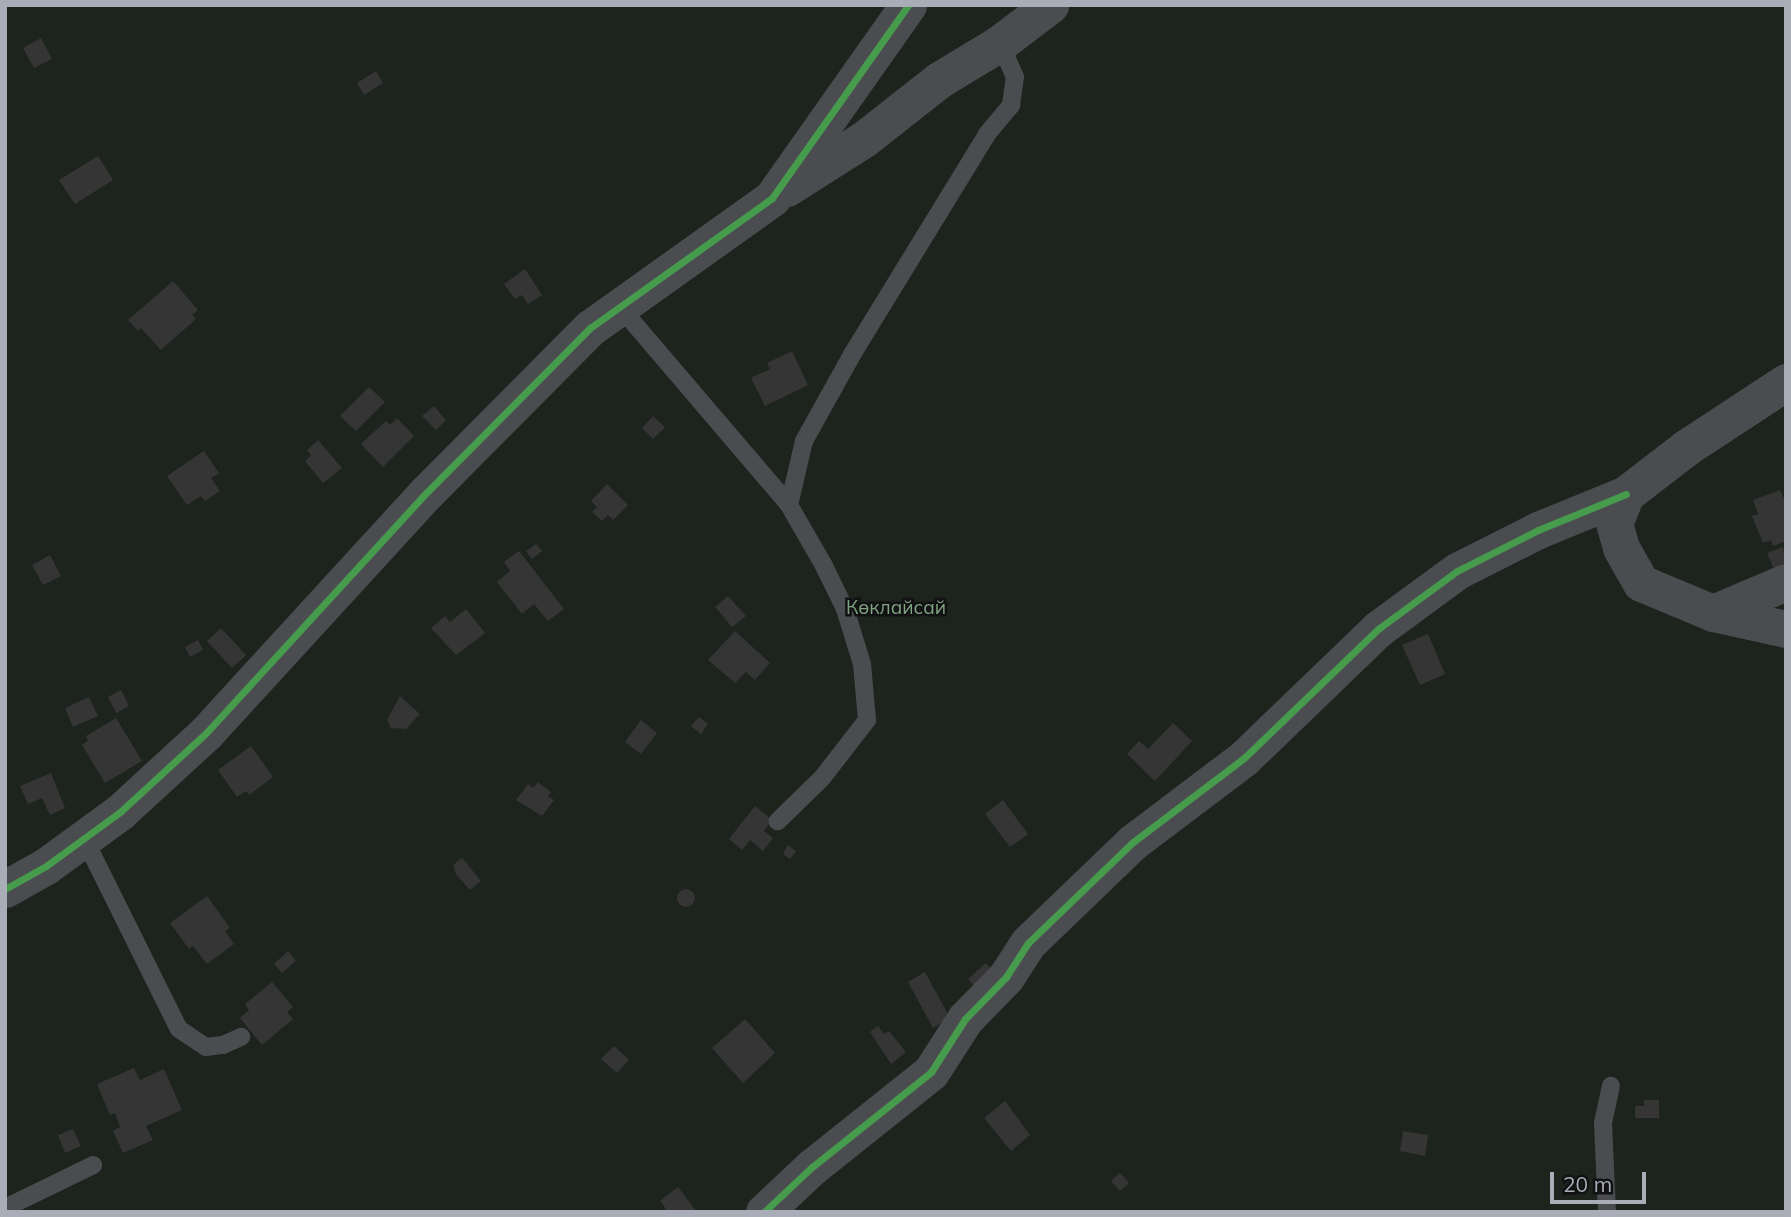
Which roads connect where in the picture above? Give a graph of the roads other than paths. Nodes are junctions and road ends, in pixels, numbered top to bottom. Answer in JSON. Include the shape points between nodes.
{"nodes":[{"id":1,"x":908,"y":5,"type":"edge"},
{"id":2,"x":1050,"y":5,"type":"edge"},
{"id":3,"x":1000,"y":43,"type":"junction"},
{"id":4,"x":772,"y":198,"type":"junction"},
{"id":5,"x":620,"y":307,"type":"junction"},
{"id":6,"x":1786,"y":382,"type":"edge"},
{"id":7,"x":1626,"y":494,"type":"junction"},
{"id":8,"x":789,"y":505,"type":"junction"},
{"id":9,"x":1786,"y":582,"type":"edge"},
{"id":10,"x":1713,"y":613,"type":"junction"},
{"id":11,"x":1786,"y":629,"type":"edge"},
{"id":12,"x":778,"y":821,"type":"dead end"},
{"id":13,"x":84,"y":838,"type":"junction"},
{"id":14,"x":5,"y":889,"type":"edge"},
{"id":15,"x":242,"y":1037,"type":"dead end"},
{"id":16,"x":1611,"y":1086,"type":"dead end"},
{"id":17,"x":93,"y":1165,"type":"dead end"},
{"id":18,"x":5,"y":1208,"type":"edge"},
{"id":19,"x":764,"y":1212,"type":"edge"},
{"id":20,"x":1606,"y":1212,"type":"edge"}],
"edges":[{"from":1,"to":4,"type":"street"},
{"from":2,"to":3,"type":"street"},
{"from":3,"to":4,"type":"street","via":[[939,80],[864,139]]},
{"from":3,"to":8,"type":"lane","via":[[1015,77],[1012,105],[987,134],[853,353],[804,441]]},
{"from":4,"to":5,"type":"street"},
{"from":5,"to":8,"type":"lane"},
{"from":5,"to":13,"type":"street","via":[[590,328],[426,493],[206,733],[120,812]]},
{"from":6,"to":7,"type":"street","via":[[1687,447]]},
{"from":7,"to":10,"type":"street","via":[[1614,523],[1621,548],[1641,583]]},
{"from":7,"to":19,"type":"street","via":[[1457,570],[1378,629],[1244,758],[1133,842],[1028,943],[1006,977],[965,1019],[930,1072]]},
{"from":8,"to":12,"type":"lane","via":[[845,609],[862,664],[867,720],[822,778]]},
{"from":9,"to":10,"type":"street"},
{"from":10,"to":11,"type":"street"},
{"from":13,"to":14,"type":"street"},
{"from":13,"to":15,"type":"lane","via":[[179,1029],[206,1047]]},
{"from":16,"to":20,"type":"lane","via":[[1603,1124]]},
{"from":17,"to":18,"type":"lane"}]}
